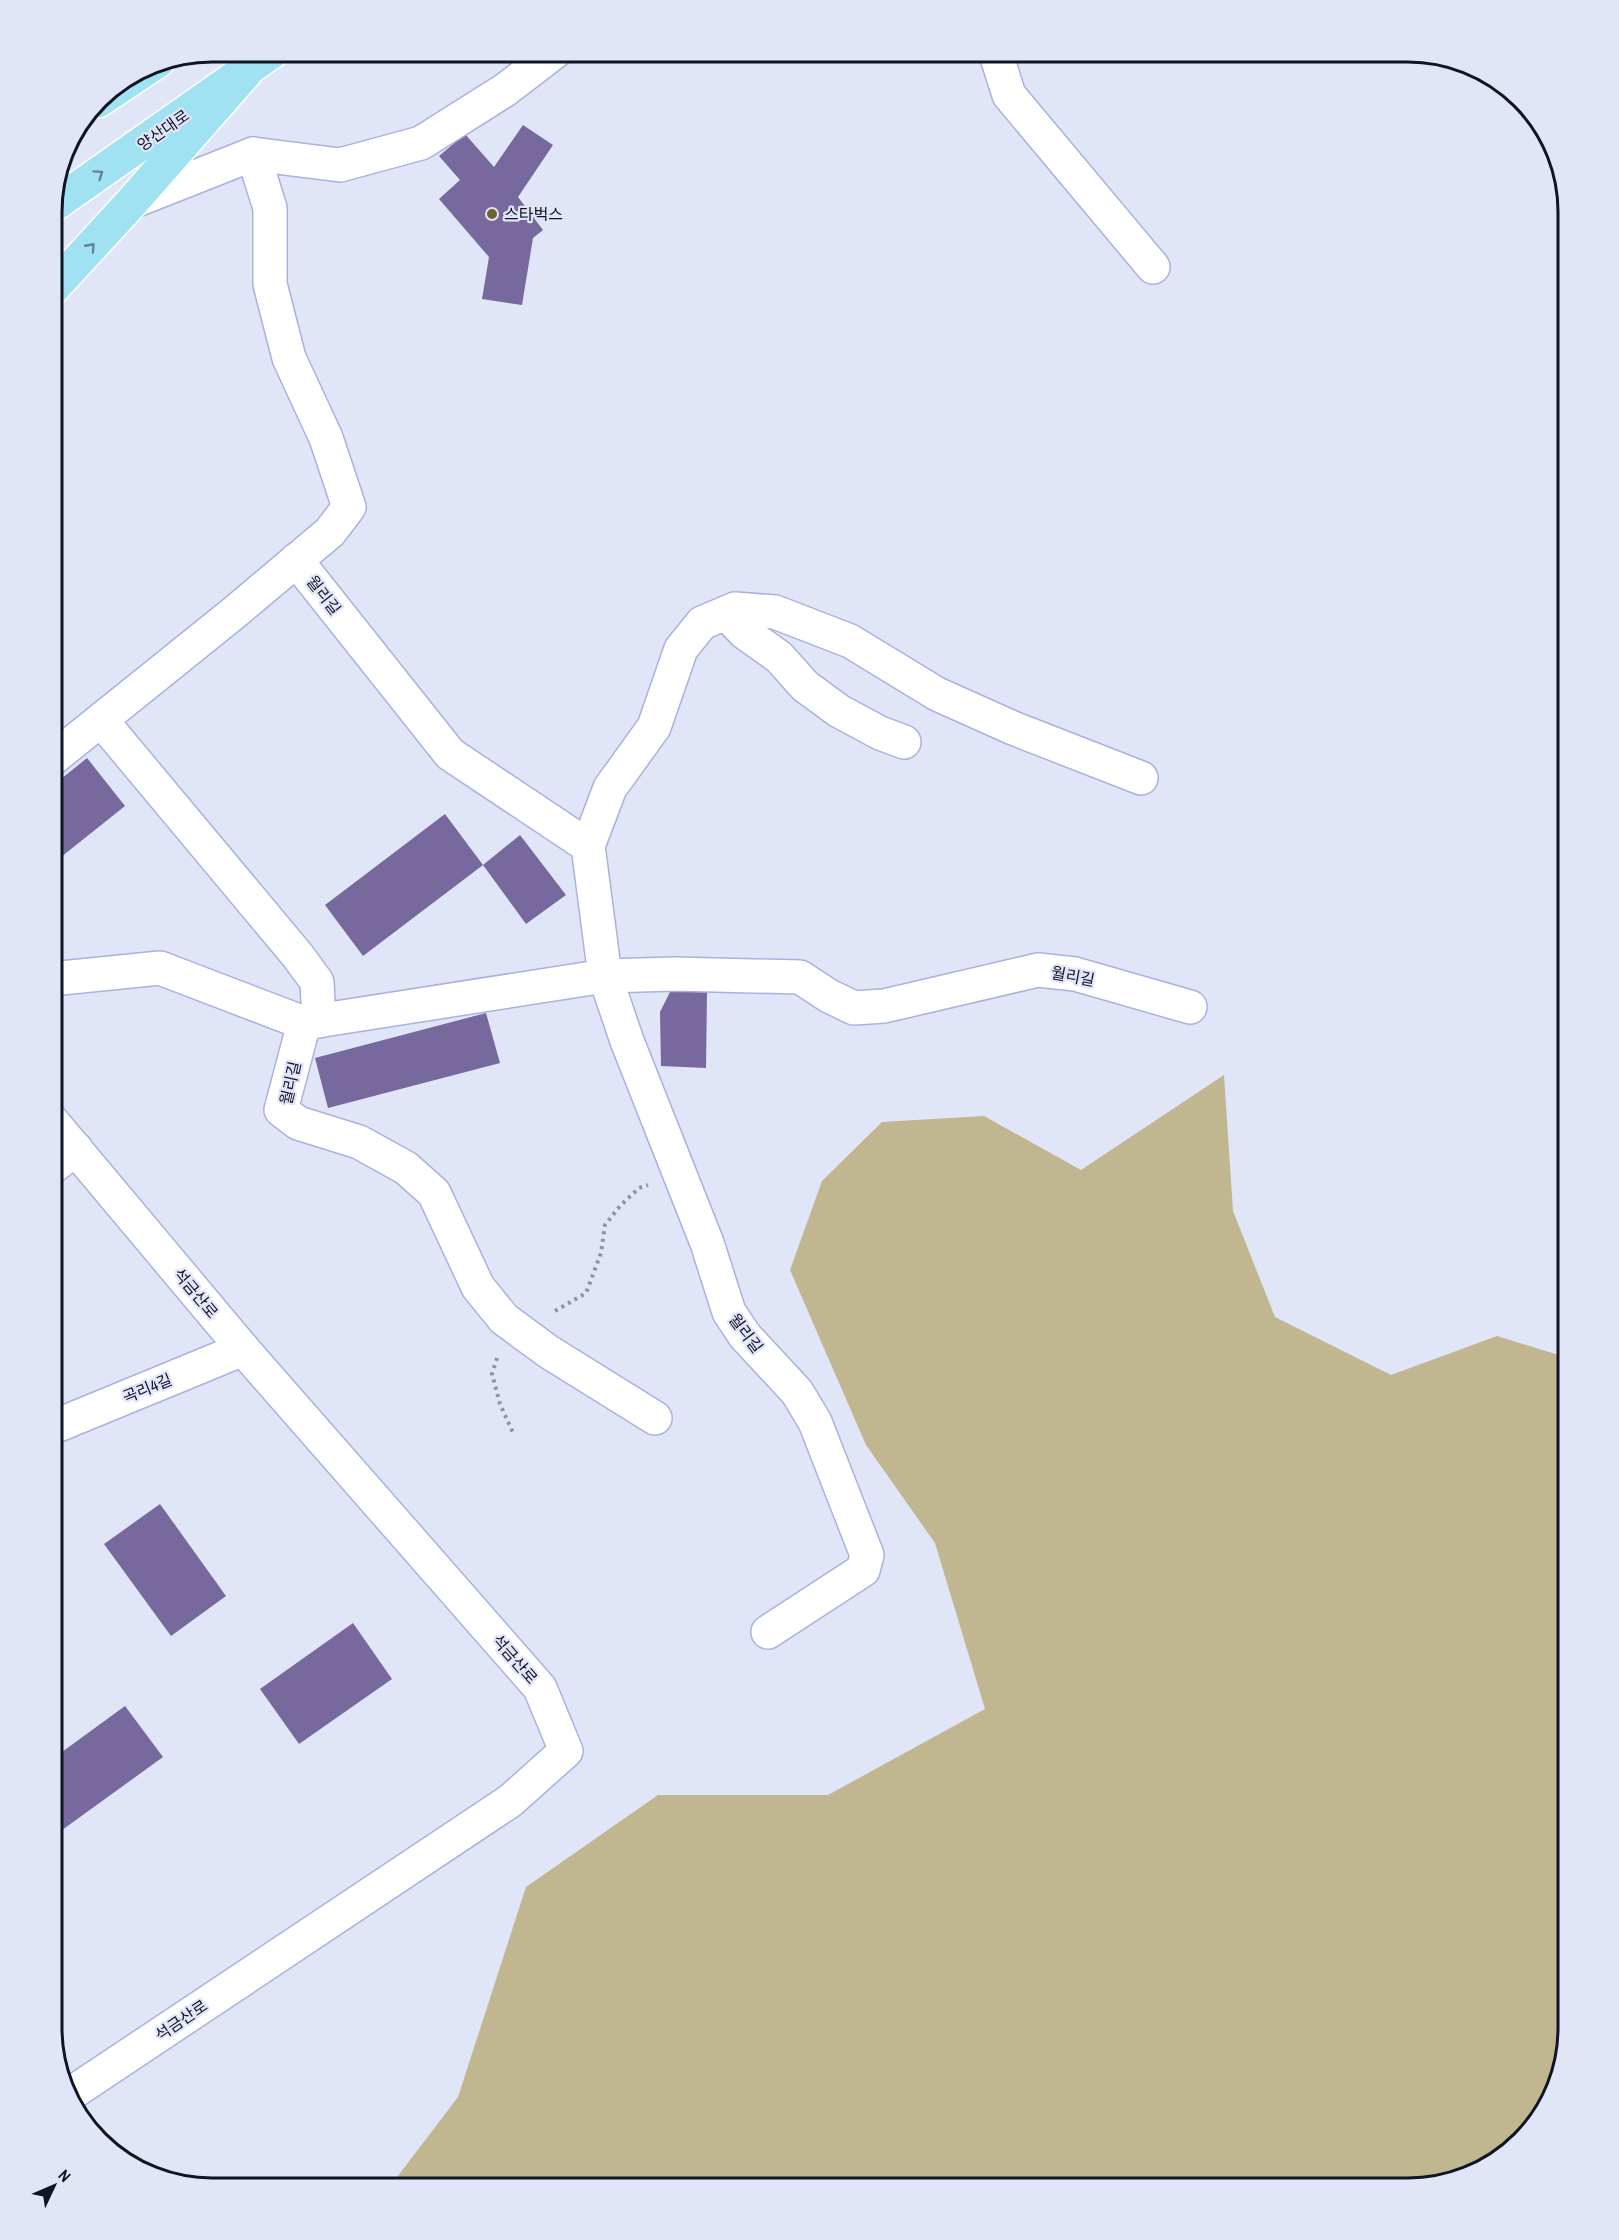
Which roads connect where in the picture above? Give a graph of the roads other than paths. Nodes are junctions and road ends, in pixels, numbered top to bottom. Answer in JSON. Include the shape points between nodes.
{"nodes":[{"id":1,"x":259,"y":62,"type":"edge"},
{"id":2,"x":542,"y":62,"type":"edge"},
{"id":3,"x":998,"y":62,"type":"edge"},
{"id":4,"x":246,"y":72,"type":"junction"},
{"id":5,"x":253,"y":154,"type":"junction"},
{"id":6,"x":62,"y":199,"type":"edge"},
{"id":7,"x":132,"y":202,"type":"junction"},
{"id":8,"x":1153,"y":267,"type":"dead end"},
{"id":9,"x":62,"y":278,"type":"edge"},
{"id":10,"x":296,"y":560,"type":"junction"},
{"id":11,"x":726,"y":613,"type":"junction"},
{"id":12,"x":101,"y":720,"type":"junction"},
{"id":13,"x":904,"y":742,"type":"dead end"},
{"id":14,"x":62,"y":751,"type":"edge"},
{"id":15,"x":1141,"y":778,"type":"dead end"},
{"id":16,"x":588,"y":846,"type":"junction"},
{"id":17,"x":605,"y":976,"type":"junction"},
{"id":18,"x":62,"y":978,"type":"edge"},
{"id":19,"x":1190,"y":1007,"type":"dead end"},
{"id":20,"x":312,"y":1022,"type":"junction"},
{"id":21,"x":64,"y":1159,"type":"edge"},
{"id":22,"x":243,"y":1349,"type":"junction"},
{"id":23,"x":655,"y":1418,"type":"dead end"},
{"id":24,"x":62,"y":1423,"type":"edge"},
{"id":25,"x":768,"y":1632,"type":"dead end"},
{"id":26,"x":75,"y":2091,"type":"edge"}],
"edges":[{"from":1,"to":4,"type":"main road","name":"양산대로"},
{"from":2,"to":5,"type":"street","via":[[421,143],[340,165]]},
{"from":3,"to":8,"type":"street","via":[[1009,95]]},
{"from":6,"to":4,"type":"main road","name":"양산대로","one_way":true},
{"from":4,"to":7,"type":"main road"},
{"from":5,"to":7,"type":"street"},
{"from":5,"to":10,"type":"street","via":[[270,208],[270,284],[289,358],[326,438],[349,507],[330,532]]},
{"from":9,"to":7,"type":"main road","one_way":true},
{"from":10,"to":12,"type":"street"},
{"from":10,"to":16,"type":"street","name":"월리길","via":[[450,754]]},
{"from":11,"to":13,"type":"street","via":[[744,632],[779,657],[805,686],[839,711]]},
{"from":11,"to":15,"type":"street","name":"월리길","via":[[735,609],[775,612],[850,641],[937,694]]},
{"from":11,"to":16,"type":"street","name":"월리길","via":[[702,623],[681,649],[654,727],[610,788]]},
{"from":12,"to":14,"type":"street"},
{"from":12,"to":20,"type":"street","via":[[317,982]]},
{"from":16,"to":17,"type":"street","name":"월리길"},
{"from":17,"to":19,"type":"street","name":"월리길","via":[[800,977],[854,1008],[884,1006],[1038,970],[1075,974]]},
{"from":17,"to":20,"type":"street","name":"월리길"},
{"from":17,"to":25,"type":"street","name":"월리길","via":[[707,1243],[729,1312],[745,1336],[797,1392],[815,1422],[867,1555],[863,1570]]},
{"from":18,"to":20,"type":"street","via":[[160,968]]},
{"from":20,"to":23,"type":"street","name":"월리길","via":[[281,1110],[298,1123],[359,1142],[406,1168],[434,1193],[478,1287],[513,1325]]},
{"from":21,"to":22,"type":"street","name":"석금산로"},
{"from":22,"to":24,"type":"street","name":"곡리4길"},
{"from":22,"to":26,"type":"street","name":"석금산로","via":[[540,1688],[566,1751],[510,1801]]}]}
